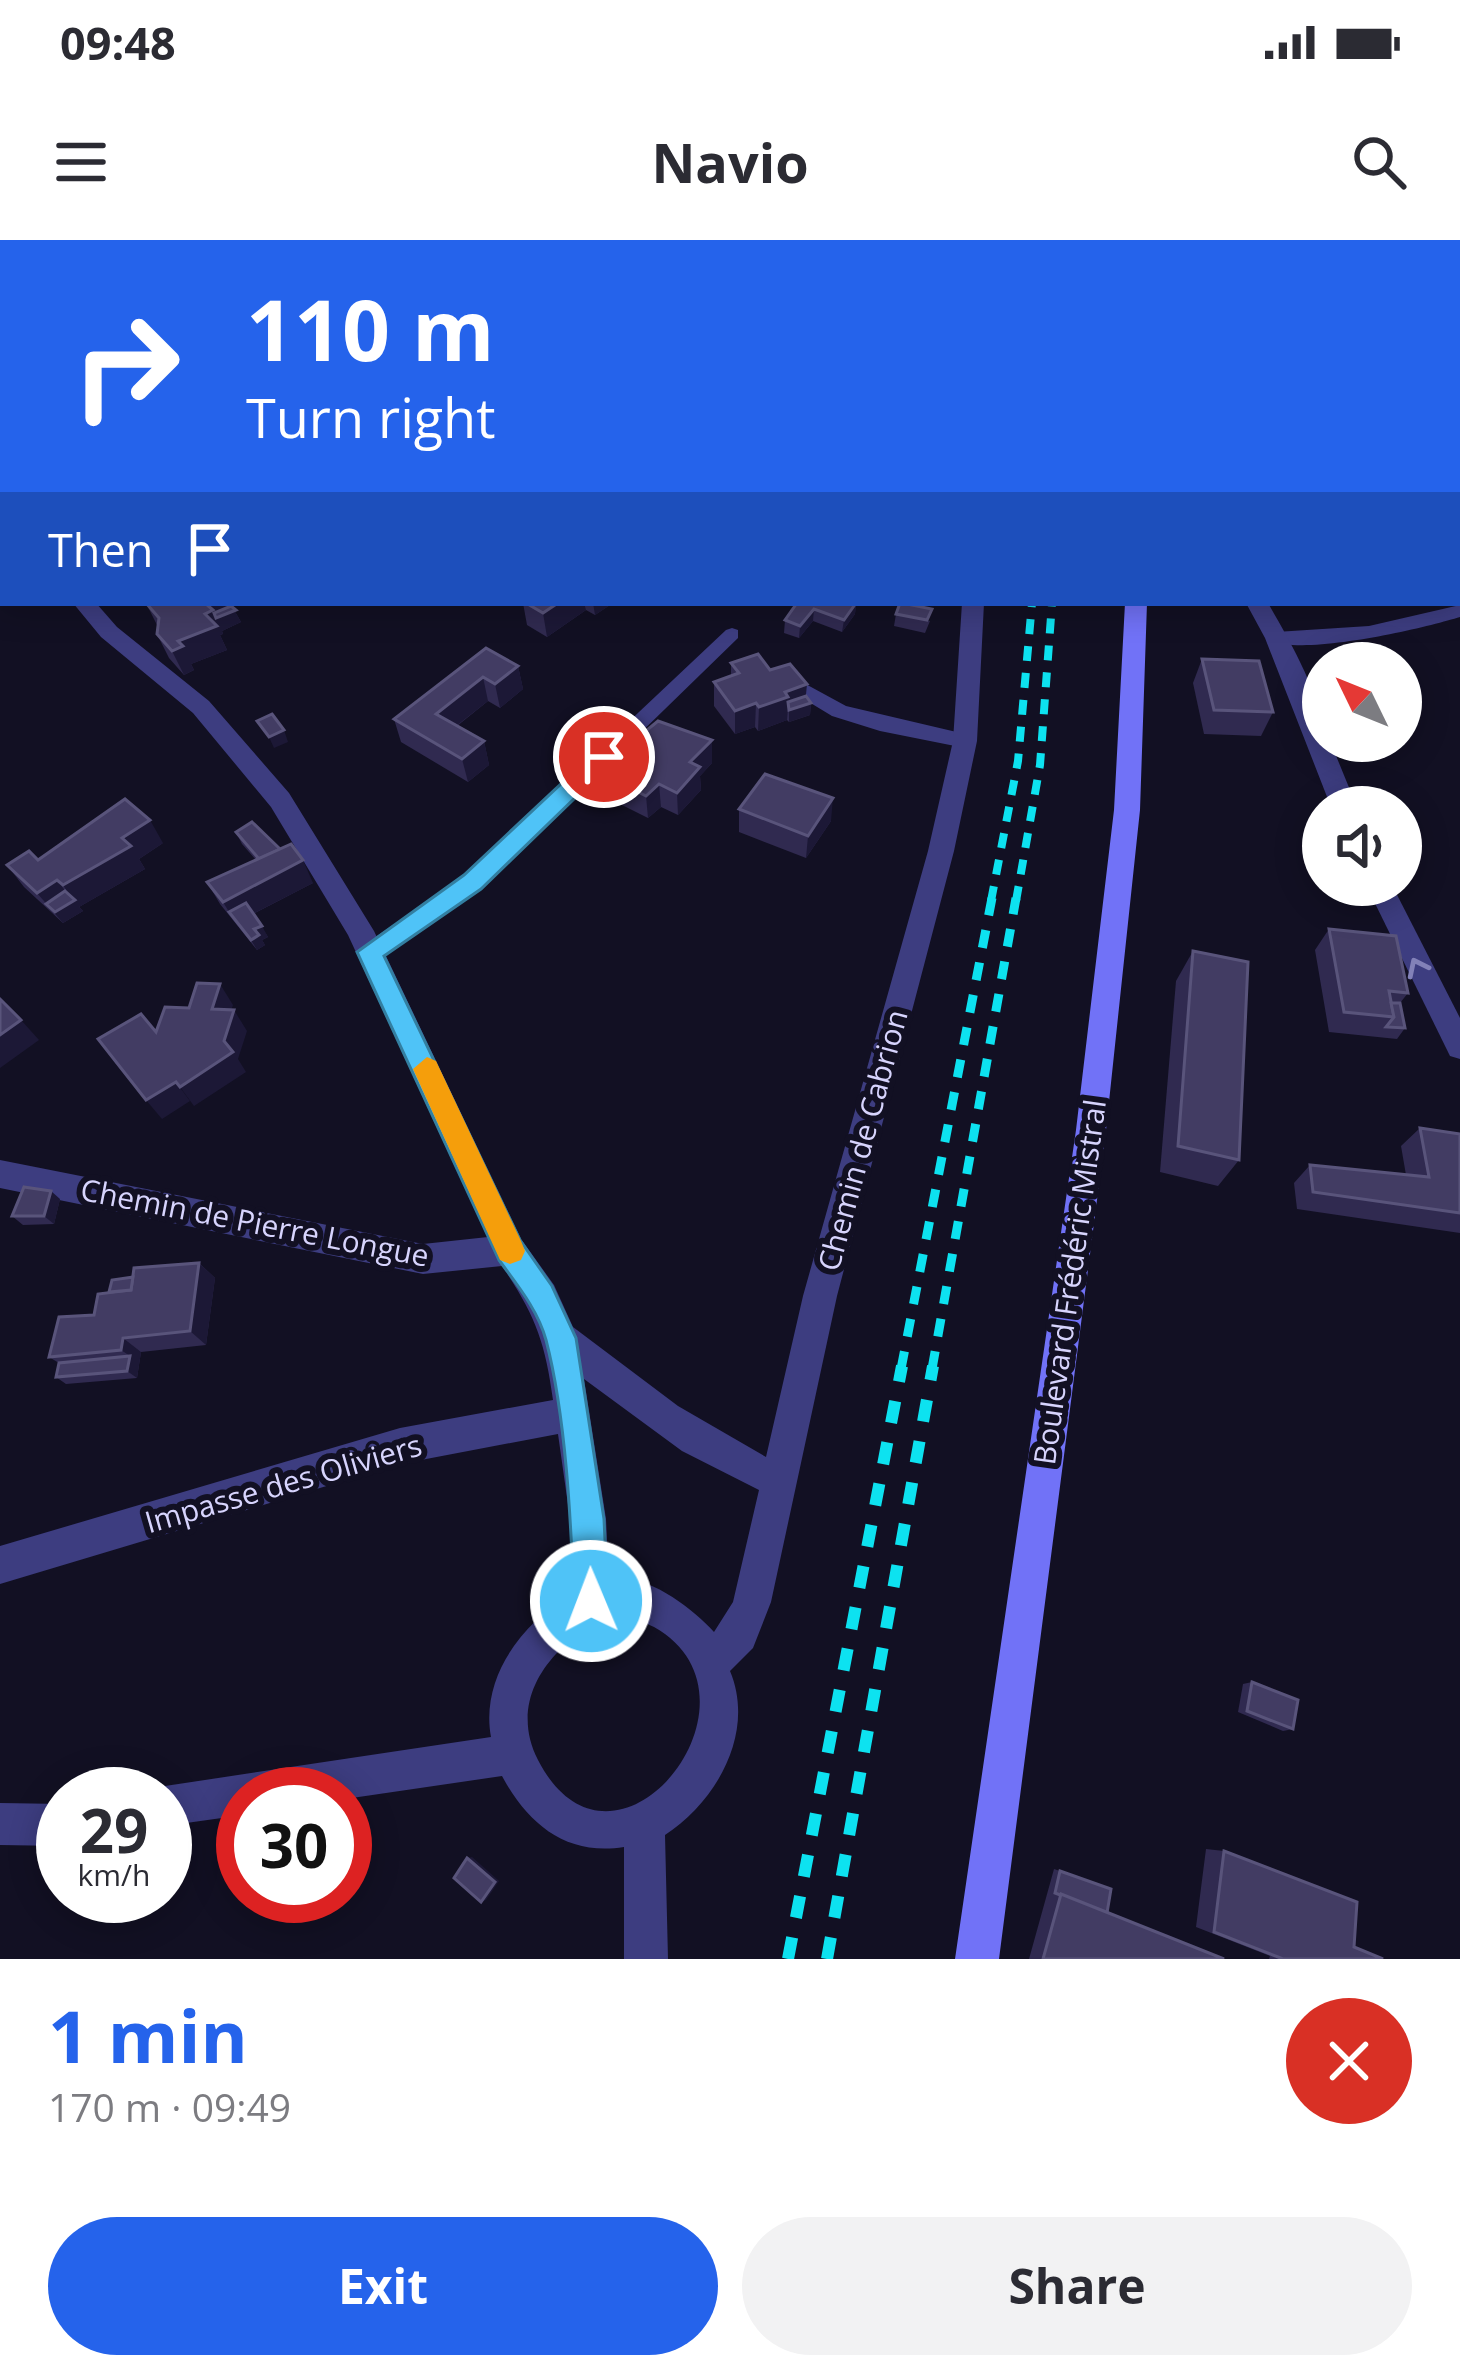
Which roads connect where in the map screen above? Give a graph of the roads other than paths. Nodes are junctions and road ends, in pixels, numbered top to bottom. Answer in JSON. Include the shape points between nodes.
{"nodes":[{"id":1,"x":87,"y":606,"type":"edge"},
{"id":2,"x":973,"y":606,"type":"edge"},
{"id":3,"x":1136,"y":606,"type":"edge"},
{"id":4,"x":1259,"y":606,"type":"edge"},
{"id":5,"x":1460,"y":611,"type":"edge"},
{"id":6,"x":732,"y":634,"type":"dead end"},
{"id":7,"x":1276,"y":638,"type":"junction"},
{"id":8,"x":766,"y":672,"type":"edge"},
{"id":9,"x":965,"y":741,"type":"junction"},
{"id":10,"x":1336,"y":786,"type":"edge"},
{"id":11,"x":1390,"y":906,"type":"edge"},
{"id":12,"x":370,"y":952,"type":"junction"},
{"id":13,"x":1460,"y":1047,"type":"edge"},
{"id":14,"x":0,"y":1174,"type":"edge"},
{"id":15,"x":510,"y":1250,"type":"junction"},
{"id":16,"x":561,"y":1338,"type":"junction"},
{"id":17,"x":569,"y":1414,"type":"junction"},
{"id":18,"x":780,"y":1480,"type":"junction"},
{"id":19,"x":0,"y":1565,"type":"edge"},
{"id":20,"x":591,"y":1601,"type":"junction"},
{"id":21,"x":711,"y":1663,"type":"junction"},
{"id":22,"x":514,"y":1754,"type":"junction"},
{"id":23,"x":192,"y":1802,"type":"edge"},
{"id":24,"x":0,"y":1824,"type":"edge"},
{"id":25,"x":36,"y":1825,"type":"edge"},
{"id":26,"x":644,"y":1825,"type":"junction"},
{"id":27,"x":646,"y":1959,"type":"edge"},
{"id":28,"x":977,"y":1959,"type":"edge"}],
"edges":[{"from":1,"to":12,"type":"street","via":[[201,707],[280,800]]},
{"from":2,"to":9,"type":"street","name":"Chemin de Cabrion"},
{"from":3,"to":28,"type":"main road","name":"Boulevard Frédéric Mistral","via":[[1127,810],[1094,1107]]},
{"from":4,"to":7,"type":"street"},
{"from":5,"to":7,"type":"lane","via":[[1411,627]]},
{"from":6,"to":12,"type":"lane","via":[[472,882]]},
{"from":7,"to":10,"type":"street"},
{"from":8,"to":9,"type":"lane","via":[[839,710]]},
{"from":9,"to":18,"type":"street","name":"Chemin de Cabrion","via":[[820,1295]]},
{"from":13,"to":11,"type":"street","one_way":true},
{"from":12,"to":15,"type":"street"},
{"from":14,"to":15,"type":"street","name":"Chemin de Pierre Longue","via":[[423,1259]]},
{"from":15,"to":16,"type":"street"},
{"from":16,"to":17,"type":"street"},
{"from":16,"to":18,"type":"street","via":[[745,1469]]},
{"from":17,"to":19,"type":"street","name":"Impasse des Oliviers","via":[[400,1446]]},
{"from":17,"to":20,"type":"street","via":[[588,1519]]},
{"from":18,"to":21,"type":"street","name":"Chemin de Cabrion","via":[[740,1634]]},
{"from":20,"to":21,"type":"street","via":[[649,1600],[696,1635]]},
{"from":20,"to":22,"type":"street","via":[[565,1613],[525,1659],[513,1690]]},
{"from":21,"to":26,"type":"street","via":[[718,1726],[710,1757],[671,1809]]},
{"from":22,"to":23,"type":"street"},
{"from":22,"to":26,"type":"street","via":[[542,1804],[565,1820],[616,1831]]},
{"from":24,"to":25,"type":"street"},
{"from":26,"to":27,"type":"street"}]}
